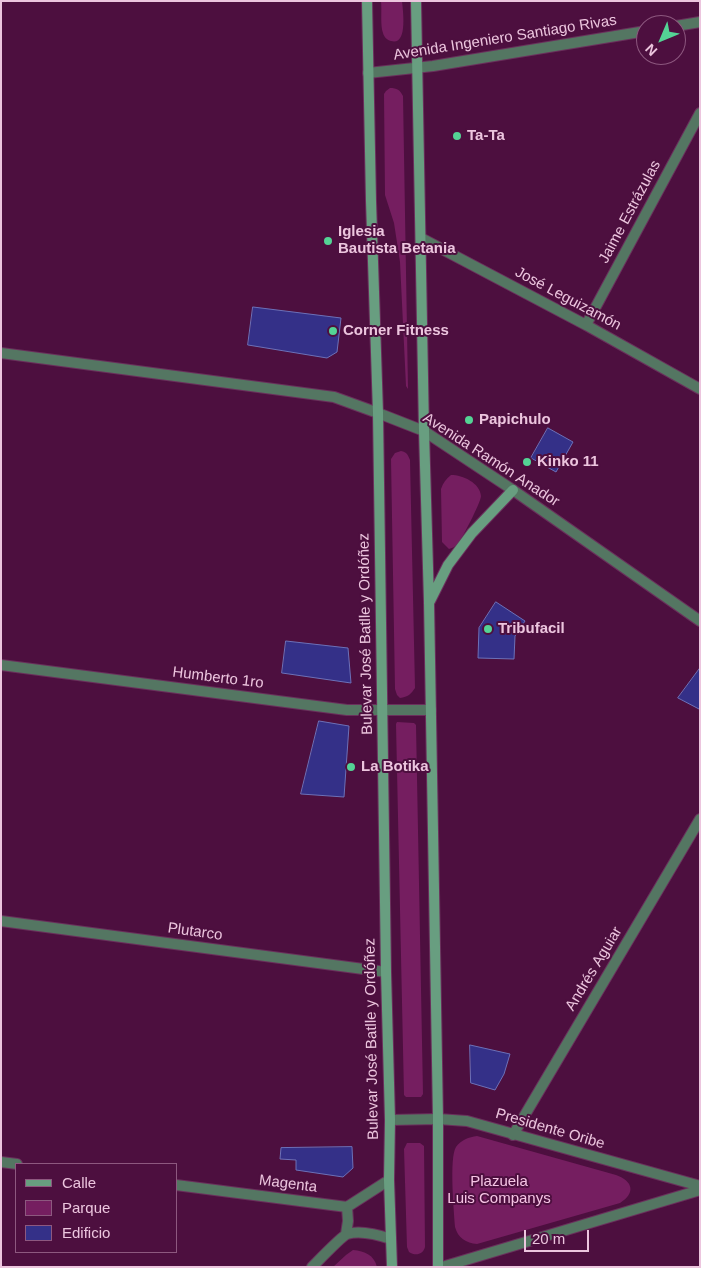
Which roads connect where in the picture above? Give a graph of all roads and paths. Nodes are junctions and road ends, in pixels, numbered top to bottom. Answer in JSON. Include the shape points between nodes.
{"nodes":[{"id":1,"x":367,"y":1,"type":"edge"},
{"id":2,"x":416,"y":1,"type":"edge"},
{"id":3,"x":700,"y":22,"type":"edge"},
{"id":4,"x":686,"y":24,"type":"edge"},
{"id":5,"x":636,"y":33,"type":"edge"},
{"id":6,"x":417,"y":67,"type":"junction"},
{"id":7,"x":368,"y":73,"type":"junction"},
{"id":8,"x":700,"y":113,"type":"edge"},
{"id":9,"x":421,"y":238,"type":"junction"},
{"id":10,"x":586,"y":325,"type":"junction"},
{"id":11,"x":1,"y":353,"type":"edge"},
{"id":12,"x":700,"y":389,"type":"edge"},
{"id":13,"x":378,"y":413,"type":"junction"},
{"id":14,"x":424,"y":431,"type":"junction"},
{"id":15,"x":513,"y":490,"type":"junction"},
{"id":16,"x":429,"y":602,"type":"junction"},
{"id":17,"x":700,"y":620,"type":"edge"},
{"id":18,"x":1,"y":665,"type":"edge"},
{"id":19,"x":382,"y":710,"type":"junction"},
{"id":20,"x":431,"y":710,"type":"junction"},
{"id":21,"x":700,"y":820,"type":"edge"},
{"id":22,"x":1,"y":921,"type":"edge"},
{"id":23,"x":386,"y":972,"type":"junction"},
{"id":24,"x":438,"y":1119,"type":"junction"},
{"id":25,"x":390,"y":1120,"type":"junction"},
{"id":26,"x":513,"y":1135,"type":"junction"},
{"id":27,"x":1,"y":1162,"type":"edge"},
{"id":28,"x":15,"y":1164,"type":"edge"},
{"id":29,"x":389,"y":1180,"type":"junction"},
{"id":30,"x":178,"y":1185,"type":"edge"},
{"id":31,"x":700,"y":1188,"type":"edge"},
{"id":32,"x":348,"y":1207,"type":"junction"},
{"id":33,"x":346,"y":1234,"type":"junction"},
{"id":34,"x":391,"y":1239,"type":"junction"},
{"id":35,"x":312,"y":1267,"type":"edge"},
{"id":36,"x":392,"y":1267,"type":"edge"},
{"id":37,"x":438,"y":1267,"type":"edge"},
{"id":38,"x":442,"y":1267,"type":"edge"}],
"edges":[{"from":1,"to":7,"type":"main road","name":"Bulevar José Batlle y Ordóñez"},
{"from":2,"to":6,"type":"main road"},
{"from":3,"to":4,"type":"street"},
{"from":5,"to":6,"type":"street","name":"Avenida Ingeniero Santiago Rivas"},
{"from":6,"to":7,"type":"street","name":"Avenida Ingeniero Santiago Rivas"},
{"from":6,"to":9,"type":"main road"},
{"from":7,"to":13,"type":"main road","name":"Bulevar José Batlle y Ordóñez"},
{"from":8,"to":10,"type":"street","name":"Jaime Estrázulas"},
{"from":9,"to":10,"type":"street","name":"José Leguizamón"},
{"from":9,"to":14,"type":"main road"},
{"from":10,"to":12,"type":"street","name":"José Leguizamón"},
{"from":11,"to":13,"type":"street","name":"Avenida Ramón Anador","via":[[334,397]]},
{"from":13,"to":14,"type":"street","name":"Avenida Ramón Anador"},
{"from":13,"to":19,"type":"main road","name":"Bulevar José Batlle y Ordóñez"},
{"from":14,"to":15,"type":"street","name":"Avenida Ramón Anador"},
{"from":14,"to":16,"type":"main road"},
{"from":15,"to":16,"type":"main road","via":[[472,533],[448,565]]},
{"from":15,"to":17,"type":"street","name":"Avenida Ramón Anador"},
{"from":16,"to":20,"type":"main road"},
{"from":18,"to":19,"type":"street","name":"Humberto 1ro","via":[[347,710]]},
{"from":19,"to":20,"type":"street","name":"Humberto 1ro"},
{"from":19,"to":23,"type":"main road","name":"Bulevar José Batlle y Ordóñez"},
{"from":20,"to":24,"type":"main road"},
{"from":21,"to":26,"type":"street","name":"Andrés Aguiar"},
{"from":22,"to":23,"type":"street","name":"Plutarco"},
{"from":23,"to":25,"type":"main road","name":"Bulevar José Batlle y Ordóñez"},
{"from":24,"to":25,"type":"street","name":"Presidente Oribe"},
{"from":24,"to":26,"type":"street","name":"Presidente Oribe","via":[[467,1121]]},
{"from":24,"to":37,"type":"main road"},
{"from":25,"to":29,"type":"main road","name":"Bulevar José Batlle y Ordóñez"},
{"from":26,"to":31,"type":"street","name":"Presidente Oribe"},
{"from":27,"to":28,"type":"street"},
{"from":29,"to":32,"type":"street"},
{"from":29,"to":34,"type":"main road","name":"Bulevar José Batlle y Ordóñez"},
{"from":30,"to":32,"type":"street","name":"Magenta"},
{"from":31,"to":38,"type":"street","name":"Presidente Oribe"},
{"from":32,"to":33,"type":"street"},
{"from":33,"to":34,"type":"street","via":[[364,1233]]},
{"from":33,"to":35,"type":"street"},
{"from":34,"to":36,"type":"main road","name":"Bulevar José Batlle y Ordóñez"}]}
